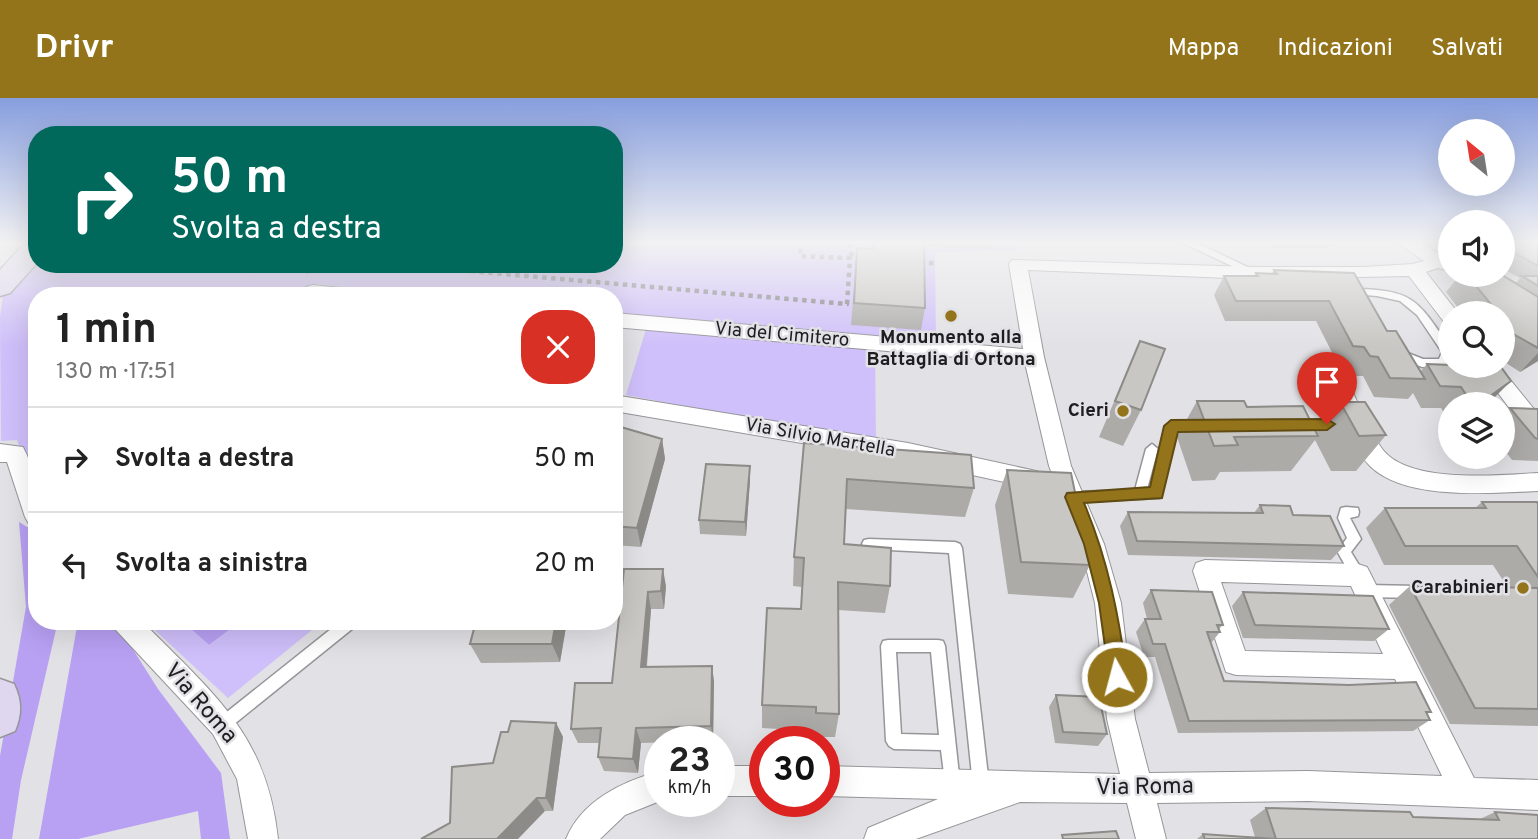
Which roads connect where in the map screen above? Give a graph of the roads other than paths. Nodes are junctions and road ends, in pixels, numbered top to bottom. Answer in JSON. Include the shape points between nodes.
{"nodes":[{"id":1,"x":1020,"y":278,"type":"edge"},
{"id":2,"x":1347,"y":278,"type":"edge"},
{"id":3,"x":1420,"y":278,"type":"edge"},
{"id":4,"x":1438,"y":301,"type":"edge"},
{"id":5,"x":623,"y":321,"type":"edge"},
{"id":6,"x":1390,"y":342,"type":"edge"},
{"id":7,"x":1034,"y":357,"type":"junction"},
{"id":8,"x":1497,"y":378,"type":"edge"},
{"id":9,"x":1336,"y":379,"type":"dead end"},
{"id":10,"x":623,"y":404,"type":"edge"},
{"id":11,"x":1327,"y":424,"type":"dead end"},
{"id":12,"x":1288,"y":425,"type":"edge"},
{"id":13,"x":1210,"y":426,"type":"edge"},
{"id":14,"x":1537,"y":428,"type":"edge"},
{"id":15,"x":1152,"y":449,"type":"dead end"},
{"id":16,"x":0,"y":453,"type":"edge"},
{"id":17,"x":1538,"y":482,"type":"edge"},
{"id":18,"x":28,"y":491,"type":"edge"},
{"id":19,"x":1070,"y":492,"type":"junction"},
{"id":20,"x":1140,"y":494,"type":"junction"},
{"id":21,"x":1353,"y":512,"type":"dead end"},
{"id":22,"x":869,"y":544,"type":"edge"},
{"id":23,"x":1362,"y":583,"type":"junction"},
{"id":24,"x":1429,"y":592,"type":"edge"},
{"id":25,"x":133,"y":630,"type":"edge"},
{"id":26,"x":341,"y":630,"type":"edge"},
{"id":27,"x":1403,"y":667,"type":"junction"},
{"id":28,"x":0,"y":698,"type":"edge"},
{"id":29,"x":0,"y":717,"type":"edge"},
{"id":30,"x":223,"y":724,"type":"junction"},
{"id":31,"x":948,"y":743,"type":"junction"},
{"id":32,"x":840,"y":781,"type":"edge"},
{"id":33,"x":952,"y":784,"type":"junction"},
{"id":34,"x":981,"y":786,"type":"junction"},
{"id":35,"x":1022,"y":788,"type":"junction"},
{"id":36,"x":1140,"y":788,"type":"junction"},
{"id":37,"x":644,"y":790,"type":"edge"},
{"id":38,"x":1465,"y":792,"type":"junction"},
{"id":39,"x":1538,"y":795,"type":"edge"},
{"id":40,"x":263,"y":839,"type":"edge"},
{"id":41,"x":581,"y":839,"type":"edge"},
{"id":42,"x":879,"y":839,"type":"edge"},
{"id":43,"x":1152,"y":839,"type":"edge"}],
"edges":[{"from":1,"to":7,"type":"street"},
{"from":2,"to":6,"type":"lane","via":[[1360,297],[1389,292],[1409,299],[1448,352],[1442,363],[1422,363],[1396,352]]},
{"from":3,"to":4,"type":"street"},
{"from":5,"to":7,"type":"street","name":"Via del Cimitero"},
{"from":7,"to":19,"type":"street"},
{"from":8,"to":14,"type":"street"},
{"from":9,"to":17,"type":"street","via":[[1378,460],[1403,476]]},
{"from":10,"to":19,"type":"street","name":"Via Silvio Martella","via":[[908,452]]},
{"from":11,"to":12,"type":"lane"},
{"from":13,"to":20,"type":"lane","via":[[1171,426],[1156,494]]},
{"from":15,"to":20,"type":"lane"},
{"from":16,"to":18,"type":"street","via":[[15,453]]},
{"from":19,"to":20,"type":"lane"},
{"from":19,"to":36,"type":"street","via":[[1092,544],[1108,603],[1121,719]]},
{"from":21,"to":23,"type":"lane","via":[[1346,512],[1344,518],[1354,539],[1345,551]]},
{"from":22,"to":34,"type":"lane","via":[[955,548]]},
{"from":23,"to":24,"type":"lane"},
{"from":23,"to":27,"type":"street"},
{"from":23,"to":27,"type":"street","via":[[1205,571],[1236,663]]},
{"from":25,"to":30,"type":"street","name":"Via Roma"},
{"from":26,"to":30,"type":"lane"},
{"from":27,"to":38,"type":"street"},
{"from":28,"to":29,"type":"main road"},
{"from":30,"to":40,"type":"street","name":"Via Roma","via":[[251,769],[260,799]]},
{"from":31,"to":31,"type":"lane","via":[[938,646],[888,646],[894,741]]},
{"from":31,"to":33,"type":"lane"},
{"from":32,"to":33,"type":"street","name":"Via Roma"},
{"from":33,"to":34,"type":"street","name":"Via Roma"},
{"from":34,"to":35,"type":"street","name":"Via Roma"},
{"from":35,"to":36,"type":"street","name":"Via Roma"},
{"from":35,"to":42,"type":"street"},
{"from":36,"to":38,"type":"street","name":"Via Roma","via":[[1308,786]]},
{"from":36,"to":43,"type":"street"},
{"from":37,"to":41,"type":"street","via":[[603,812]]},
{"from":38,"to":39,"type":"street","name":"Via Roma"}]}
